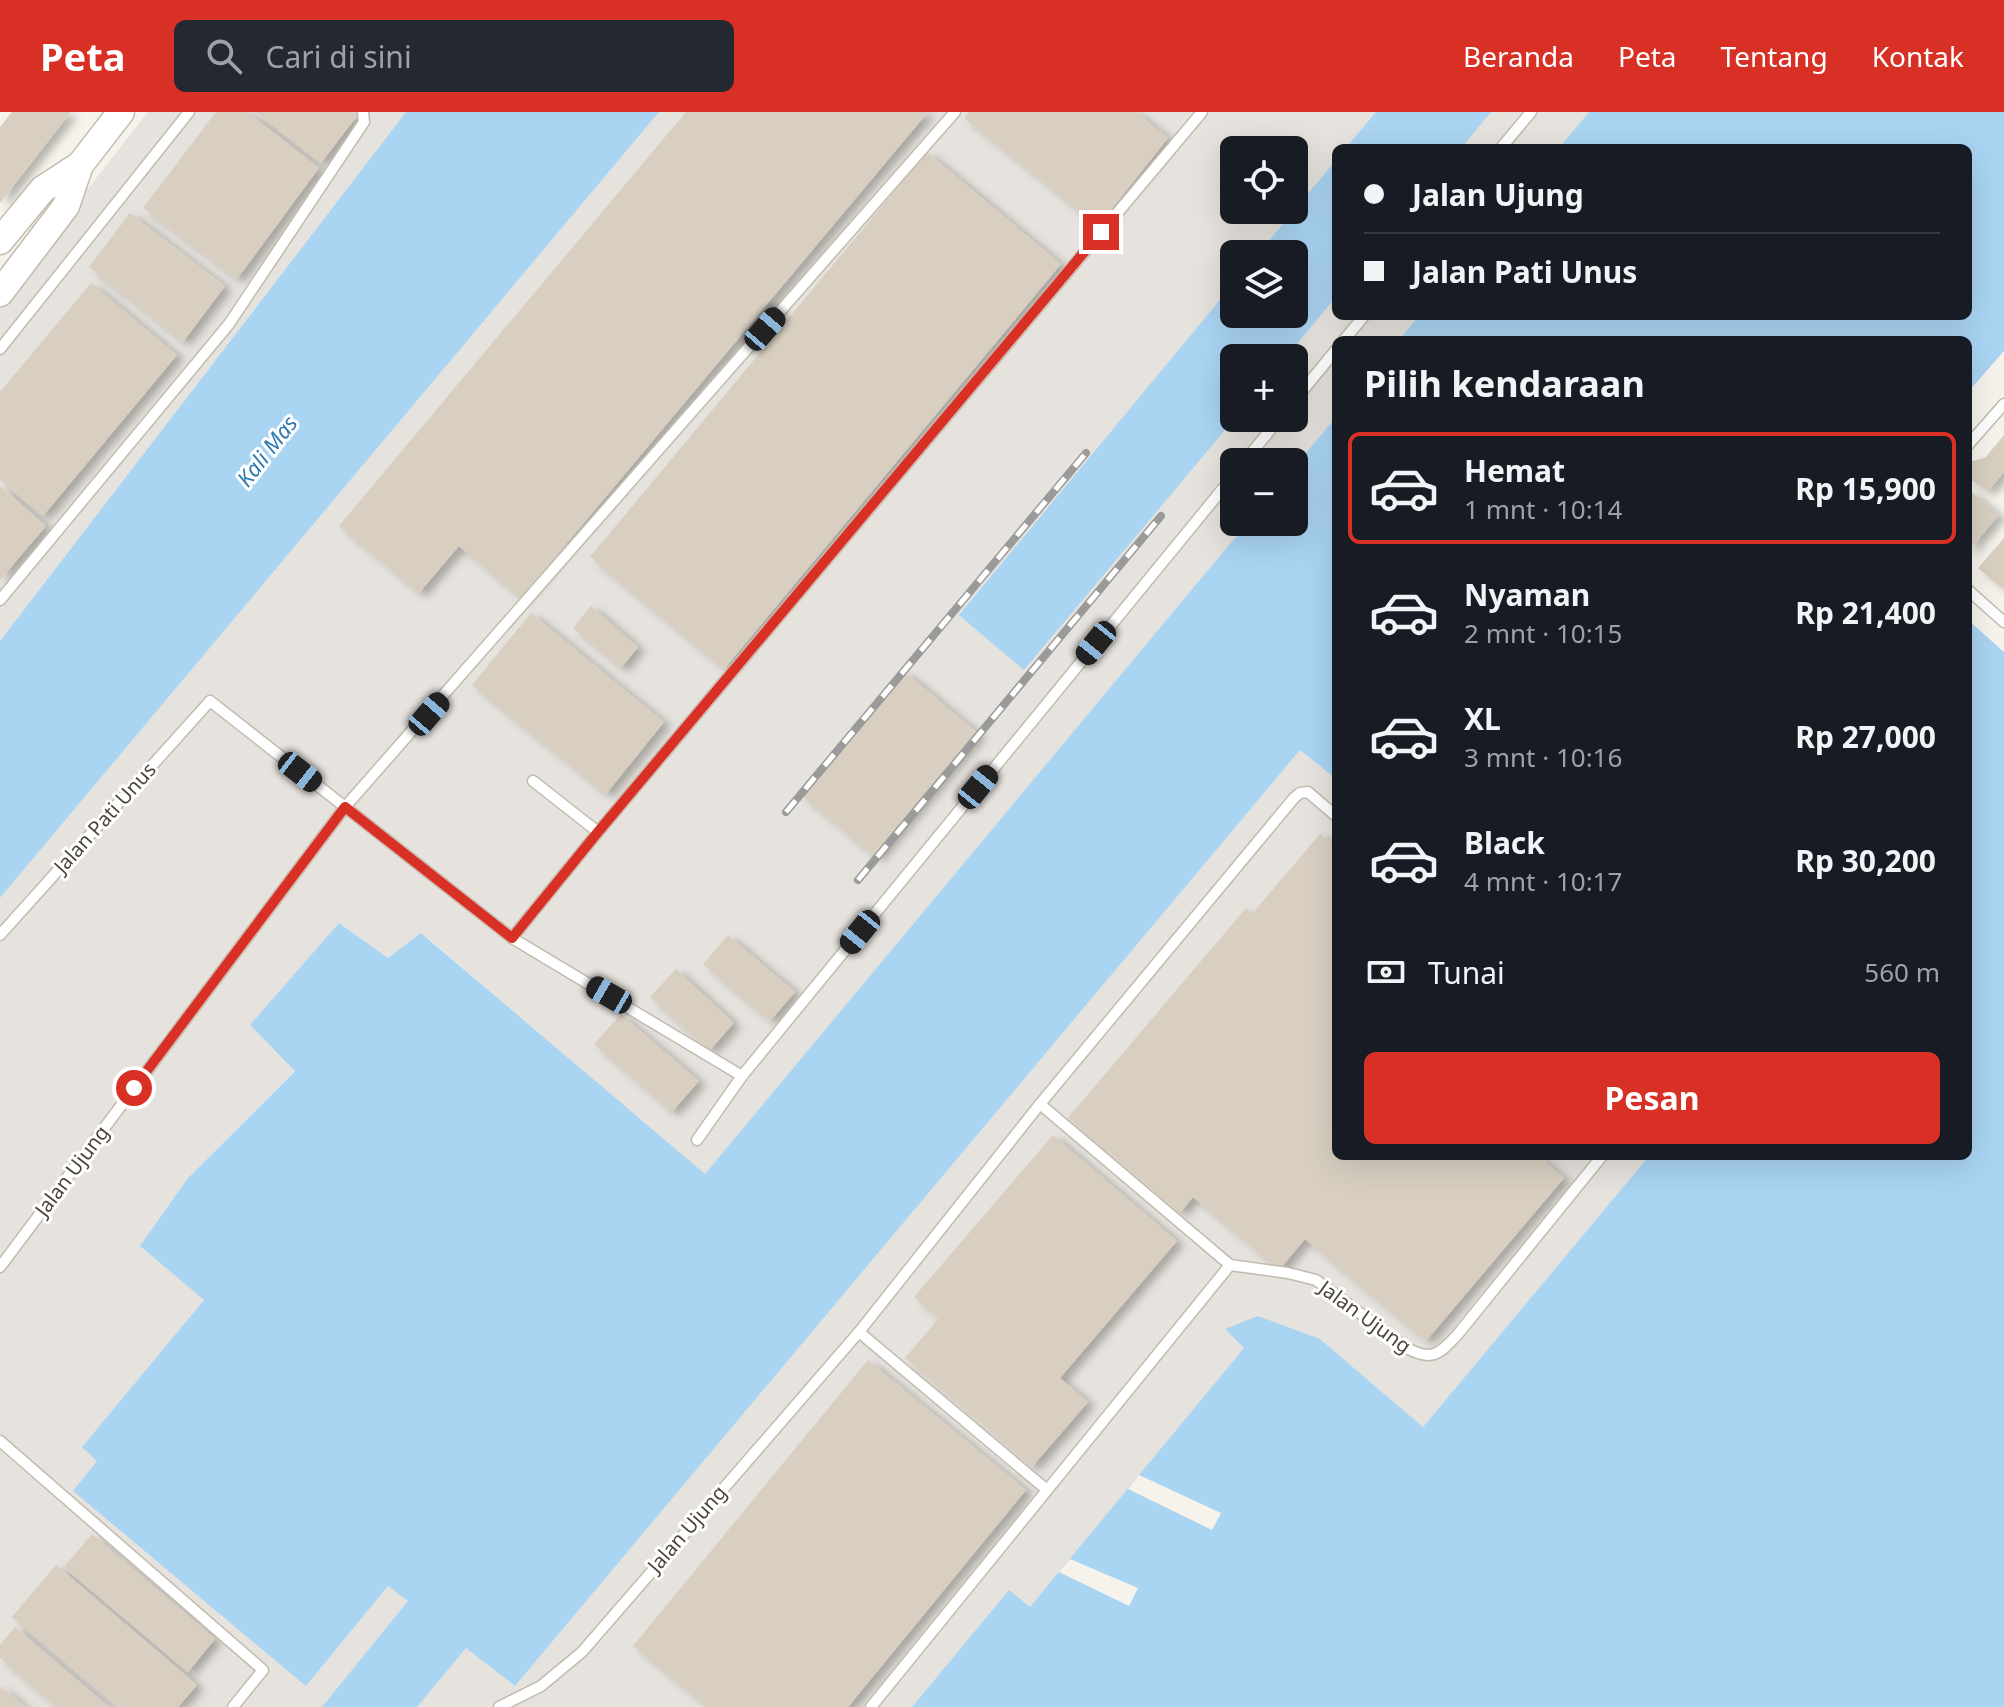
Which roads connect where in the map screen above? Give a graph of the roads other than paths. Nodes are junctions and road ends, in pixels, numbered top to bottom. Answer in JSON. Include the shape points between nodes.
{"nodes":[{"id":1,"x":121,"y":112,"type":"edge"},
{"id":2,"x":189,"y":112,"type":"edge"},
{"id":3,"x":363,"y":112,"type":"edge"},
{"id":4,"x":955,"y":112,"type":"edge"},
{"id":5,"x":1202,"y":112,"type":"edge"},
{"id":6,"x":1531,"y":112,"type":"edge"},
{"id":7,"x":1504,"y":144,"type":"edge"},
{"id":8,"x":80,"y":165,"type":"junction"},
{"id":9,"x":4,"y":230,"type":"edge"},
{"id":10,"x":0,"y":293,"type":"edge"},
{"id":11,"x":1361,"y":320,"type":"edge"},
{"id":12,"x":1347,"y":336,"type":"edge"},
{"id":13,"x":0,"y":349,"type":"edge"},
{"id":14,"x":1332,"y":355,"type":"edge"},
{"id":15,"x":1308,"y":384,"type":"edge"},
{"id":16,"x":2004,"y":404,"type":"edge"},
{"id":17,"x":1269,"y":432,"type":"edge"},
{"id":18,"x":1972,"y":440,"type":"edge"},
{"id":19,"x":1255,"y":448,"type":"edge"},
{"id":20,"x":1220,"y":492,"type":"edge"},
{"id":21,"x":1972,"y":594,"type":"edge"},
{"id":22,"x":0,"y":600,"type":"edge"},
{"id":23,"x":2004,"y":622,"type":"edge"},
{"id":24,"x":533,"y":781,"type":"dead end"},
{"id":25,"x":345,"y":807,"type":"junction"},
{"id":26,"x":1332,"y":813,"type":"edge"},
{"id":27,"x":598,"y":832,"type":"junction"},
{"id":28,"x":0,"y":935,"type":"edge"},
{"id":29,"x":512,"y":938,"type":"junction"},
{"id":30,"x":742,"y":1076,"type":"junction"},
{"id":31,"x":1040,"y":1104,"type":"junction"},
{"id":32,"x":697,"y":1140,"type":"dead end"},
{"id":33,"x":1599,"y":1160,"type":"edge"},
{"id":34,"x":1230,"y":1265,"type":"junction"},
{"id":35,"x":0,"y":1267,"type":"edge"},
{"id":36,"x":859,"y":1332,"type":"junction"},
{"id":37,"x":0,"y":1441,"type":"edge"},
{"id":38,"x":1047,"y":1490,"type":"junction"},
{"id":39,"x":233,"y":1707,"type":"edge"},
{"id":40,"x":499,"y":1707,"type":"edge"},
{"id":41,"x":871,"y":1707,"type":"edge"}],
"edges":[{"from":1,"to":8,"type":"street"},
{"from":2,"to":13,"type":"lane"},
{"from":3,"to":22,"type":"lane","via":[[364,122],[229,324]]},
{"from":4,"to":25,"type":"lane","name":"Jalan Ujung"},
{"from":5,"to":27,"type":"lane"},
{"from":6,"to":7,"type":"lane"},
{"from":8,"to":9,"type":"street","via":[[43,189]]},
{"from":8,"to":10,"type":"street","via":[[66,206]]},
{"from":11,"to":12,"type":"lane"},
{"from":14,"to":15,"type":"lane"},
{"from":16,"to":18,"type":"lane"},
{"from":17,"to":19,"type":"lane"},
{"from":20,"to":30,"type":"lane"},
{"from":21,"to":23,"type":"lane"},
{"from":24,"to":27,"type":"lane"},
{"from":25,"to":28,"type":"lane","name":"Jalan Pati Unus","via":[[210,701]]},
{"from":25,"to":29,"type":"lane"},
{"from":25,"to":35,"type":"lane","name":"Jalan Ujung"},
{"from":26,"to":31,"type":"lane","name":"Jalan Ujung","via":[[1308,792],[1294,798]]},
{"from":27,"to":29,"type":"lane"},
{"from":29,"to":30,"type":"lane"},
{"from":30,"to":32,"type":"lane"},
{"from":31,"to":34,"type":"lane"},
{"from":31,"to":36,"type":"lane","name":"Jalan Ujung"},
{"from":33,"to":34,"type":"lane","name":"Jalan Ujung","via":[[1458,1334],[1430,1356],[1405,1347],[1316,1280]]},
{"from":34,"to":38,"type":"lane"},
{"from":36,"to":38,"type":"lane"},
{"from":36,"to":40,"type":"lane","name":"Jalan Ujung","via":[[582,1652],[541,1686]]},
{"from":37,"to":39,"type":"lane","via":[[263,1670]]},
{"from":38,"to":41,"type":"lane"}]}
